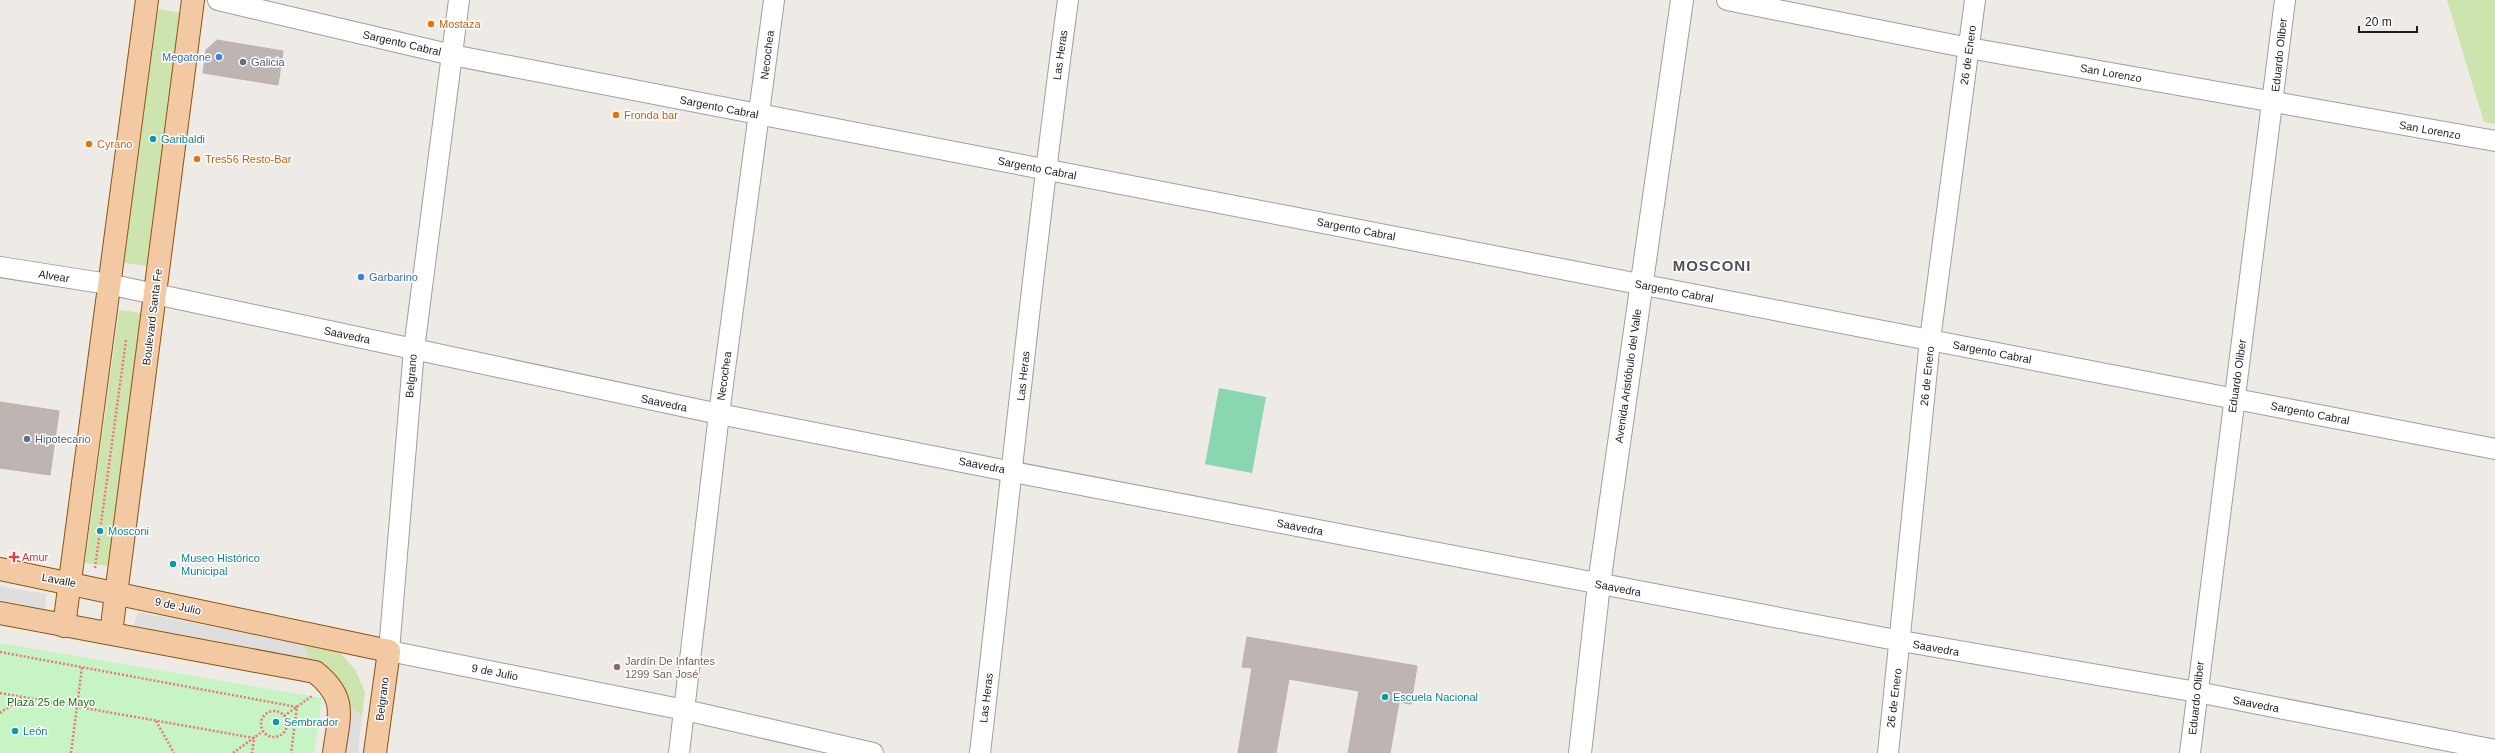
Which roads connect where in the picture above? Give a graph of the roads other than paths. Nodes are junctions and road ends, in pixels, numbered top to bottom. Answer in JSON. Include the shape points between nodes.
{"nodes":[{"id":1,"x":147,"y":0,"type":"edge"},
{"id":2,"x":193,"y":0,"type":"edge"},
{"id":3,"x":218,"y":0,"type":"edge"},
{"id":4,"x":459,"y":0,"type":"edge"},
{"id":5,"x":774,"y":0,"type":"edge"},
{"id":6,"x":1068,"y":0,"type":"edge"},
{"id":7,"x":1682,"y":0,"type":"edge"},
{"id":8,"x":1727,"y":0,"type":"edge"},
{"id":9,"x":1975,"y":0,"type":"edge"},
{"id":10,"x":2285,"y":0,"type":"edge"},
{"id":11,"x":1969,"y":48,"type":"junction"},
{"id":12,"x":452,"y":55,"type":"junction"},
{"id":13,"x":2273,"y":102,"type":"junction"},
{"id":14,"x":759,"y":114,"type":"junction"},
{"id":15,"x":2495,"y":142,"type":"edge"},
{"id":16,"x":1045,"y":170,"type":"junction"},
{"id":17,"x":0,"y":268,"type":"edge"},
{"id":18,"x":108,"y":284,"type":"junction"},
{"id":19,"x":1640,"y":284,"type":"junction"},
{"id":20,"x":154,"y":294,"type":"junction"},
{"id":21,"x":1930,"y":340,"type":"junction"},
{"id":22,"x":414,"y":349,"type":"junction"},
{"id":23,"x":2234,"y":398,"type":"junction"},
{"id":24,"x":719,"y":414,"type":"junction"},
{"id":25,"x":2495,"y":449,"type":"edge"},
{"id":26,"x":1013,"y":472,"type":"junction"},
{"id":27,"x":0,"y":569,"type":"edge"},
{"id":28,"x":70,"y":583,"type":"junction"},
{"id":29,"x":1599,"y":584,"type":"junction"},
{"id":30,"x":117,"y":592,"type":"junction"},
{"id":31,"x":0,"y":613,"type":"edge"},
{"id":32,"x":64,"y":626,"type":"junction"},
{"id":33,"x":111,"y":633,"type":"junction"},
{"id":34,"x":1900,"y":642,"type":"junction"},
{"id":35,"x":388,"y":651,"type":"junction"},
{"id":36,"x":2197,"y":692,"type":"junction"},
{"id":37,"x":685,"y":710,"type":"junction"},
{"id":38,"x":2495,"y":750,"type":"edge"},
{"id":39,"x":334,"y":753,"type":"edge"},
{"id":40,"x":375,"y":753,"type":"edge"},
{"id":41,"x":679,"y":753,"type":"edge"},
{"id":42,"x":873,"y":753,"type":"edge"},
{"id":43,"x":980,"y":753,"type":"edge"},
{"id":44,"x":1580,"y":753,"type":"edge"},
{"id":45,"x":1888,"y":753,"type":"edge"},
{"id":46,"x":2190,"y":753,"type":"edge"}],
"edges":[{"from":1,"to":18,"type":"main road"},
{"from":2,"to":20,"type":"main road","name":"Boulevard Santa Fe"},
{"from":3,"to":12,"type":"street","name":"Sargento Cabral"},
{"from":4,"to":12,"type":"street","name":"Belgrano"},
{"from":5,"to":14,"type":"street","name":"Necochea"},
{"from":6,"to":16,"type":"street","name":"Las Heras"},
{"from":7,"to":19,"type":"street","name":"Avenida Aristóbulo del Valle"},
{"from":8,"to":11,"type":"street","name":"San Lorenzo"},
{"from":9,"to":11,"type":"street","name":"26 de Enero"},
{"from":10,"to":13,"type":"street","name":"Eduardo Oliber"},
{"from":11,"to":13,"type":"street","name":"San Lorenzo"},
{"from":11,"to":21,"type":"street","name":"26 de Enero"},
{"from":12,"to":14,"type":"street","name":"Sargento Cabral"},
{"from":12,"to":22,"type":"street","name":"Belgrano"},
{"from":13,"to":15,"type":"street","name":"San Lorenzo"},
{"from":13,"to":23,"type":"street","name":"Eduardo Oliber"},
{"from":14,"to":16,"type":"street","name":"Sargento Cabral"},
{"from":14,"to":24,"type":"street","name":"Necochea"},
{"from":16,"to":19,"type":"street","name":"Sargento Cabral"},
{"from":16,"to":26,"type":"street","name":"Las Heras"},
{"from":17,"to":18,"type":"street","name":"Alvear"},
{"from":18,"to":20,"type":"street","name":"Saavedra"},
{"from":18,"to":28,"type":"main road"},
{"from":19,"to":21,"type":"street","name":"Sargento Cabral"},
{"from":19,"to":29,"type":"street","name":"Avenida Aristóbulo del Valle"},
{"from":20,"to":22,"type":"street","name":"Saavedra"},
{"from":20,"to":30,"type":"main road","name":"Boulevard Santa Fe"},
{"from":21,"to":23,"type":"street","name":"Sargento Cabral"},
{"from":21,"to":34,"type":"street","name":"26 de Enero"},
{"from":22,"to":24,"type":"street","name":"Saavedra"},
{"from":22,"to":35,"type":"street","name":"Belgrano"},
{"from":23,"to":25,"type":"street","name":"Sargento Cabral"},
{"from":23,"to":36,"type":"street","name":"Eduardo Oliber"},
{"from":24,"to":26,"type":"street","name":"Saavedra"},
{"from":24,"to":37,"type":"street","name":"Necochea"},
{"from":26,"to":29,"type":"street","name":"Saavedra"},
{"from":26,"to":43,"type":"street","name":"Las Heras"},
{"from":27,"to":28,"type":"main road","name":"Lavalle"},
{"from":28,"to":30,"type":"main road","name":"Lavalle"},
{"from":28,"to":32,"type":"main road"},
{"from":29,"to":34,"type":"street","name":"Saavedra"},
{"from":29,"to":44,"type":"street","name":"Avenida Aristóbulo del Valle"},
{"from":30,"to":33,"type":"main road","name":"Boulevard Santa Fe"},
{"from":30,"to":35,"type":"main road","name":"9 de Julio"},
{"from":31,"to":32,"type":"main road"},
{"from":32,"to":33,"type":"main road"},
{"from":33,"to":39,"type":"main road","via":[[315,672],[330,684],[340,708]]},
{"from":34,"to":36,"type":"street","name":"Saavedra"},
{"from":34,"to":45,"type":"street","name":"26 de Enero"},
{"from":35,"to":37,"type":"street","name":"9 de Julio"},
{"from":35,"to":40,"type":"main road","name":"Belgrano"},
{"from":36,"to":38,"type":"street","name":"Saavedra"},
{"from":36,"to":46,"type":"street","name":"Eduardo Oliber"},
{"from":37,"to":41,"type":"street","name":"Necochea"},
{"from":37,"to":42,"type":"street","name":"9 de Julio"}]}
